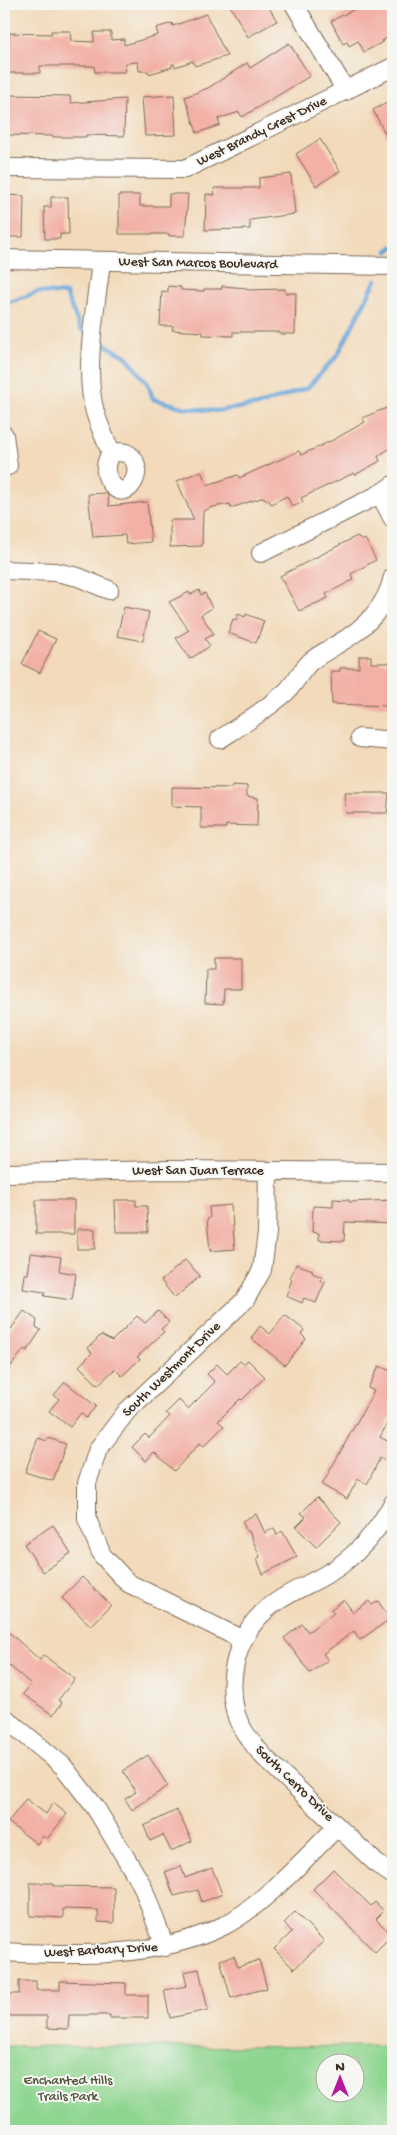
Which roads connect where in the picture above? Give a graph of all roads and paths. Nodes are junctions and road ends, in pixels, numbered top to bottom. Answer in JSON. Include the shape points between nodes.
{"nodes":[{"id":1,"x":294,"y":4,"type":"edge"},
{"id":2,"x":393,"y":67,"type":"edge"},
{"id":3,"x":346,"y":90,"type":"junction"},
{"id":4,"x":4,"y":168,"type":"edge"},
{"id":5,"x":4,"y":259,"type":"edge"},
{"id":6,"x":101,"y":262,"type":"junction"},
{"id":7,"x":393,"y":266,"type":"edge"},
{"id":8,"x":4,"y":434,"type":"edge"},
{"id":9,"x":110,"y":452,"type":"dead end"},
{"id":10,"x":8,"y":466,"type":"dead end"},
{"id":11,"x":387,"y":490,"type":"edge"},
{"id":12,"x":393,"y":519,"type":"edge"},
{"id":13,"x":261,"y":553,"type":"dead end"},
{"id":14,"x":4,"y":570,"type":"edge"},
{"id":15,"x":393,"y":577,"type":"edge"},
{"id":16,"x":109,"y":590,"type":"dead end"},
{"id":17,"x":360,"y":738,"type":"dead end"},
{"id":18,"x":220,"y":739,"type":"dead end"},
{"id":19,"x":393,"y":740,"type":"edge"},
{"id":20,"x":268,"y":1171,"type":"junction"},
{"id":21,"x":393,"y":1172,"type":"edge"},
{"id":22,"x":4,"y":1173,"type":"edge"},
{"id":23,"x":393,"y":1504,"type":"edge"},
{"id":24,"x":242,"y":1640,"type":"junction"},
{"id":25,"x":4,"y":1717,"type":"edge"},
{"id":26,"x":337,"y":1826,"type":"junction"},
{"id":27,"x":393,"y":1875,"type":"edge"},
{"id":28,"x":166,"y":1948,"type":"junction"},
{"id":29,"x":4,"y":1952,"type":"edge"}],
"edges":[{"from":1,"to":3,"type":"street"},
{"from":2,"to":3,"type":"street","name":"West Brandy Crest Drive"},
{"from":3,"to":4,"type":"street","name":"West Brandy Crest Drive","via":[[185,169]]},
{"from":5,"to":6,"type":"street","name":"West San Marcos Boulevard"},
{"from":6,"to":7,"type":"street","name":"West San Marcos Boulevard"},
{"from":6,"to":9,"type":"street","via":[[91,378],[95,412]]},
{"from":8,"to":10,"type":"street"},
{"from":11,"to":12,"type":"street"},
{"from":11,"to":13,"type":"street"},
{"from":14,"to":16,"type":"street","via":[[78,576]]},
{"from":15,"to":18,"type":"street","via":[[378,612],[359,631],[320,654],[287,691]]},
{"from":17,"to":19,"type":"street"},
{"from":20,"to":21,"type":"street","name":"West San Juan Terrace"},
{"from":20,"to":22,"type":"street","name":"West San Juan Terrace"},
{"from":20,"to":24,"type":"street","name":"South Westmont Drive","via":[[267,1233],[262,1270],[245,1300],[127,1411],[98,1449],[87,1483],[87,1519],[102,1554],[128,1583]]},
{"from":23,"to":24,"type":"street","name":"South Cerro Drive","via":[[369,1540],[342,1565],[266,1609]]},
{"from":24,"to":26,"type":"street","name":"South Cerro Drive","via":[[235,1662],[236,1714],[250,1740],[265,1758]]},
{"from":25,"to":28,"type":"street","via":[[64,1766],[96,1807],[142,1885]]},
{"from":26,"to":27,"type":"street","name":"South Cerro Drive"},
{"from":26,"to":28,"type":"street","name":"West Barbary Drive","via":[[261,1900],[224,1926]]},
{"from":28,"to":29,"type":"street","name":"West Barbary Drive","via":[[63,1956]]}]}
